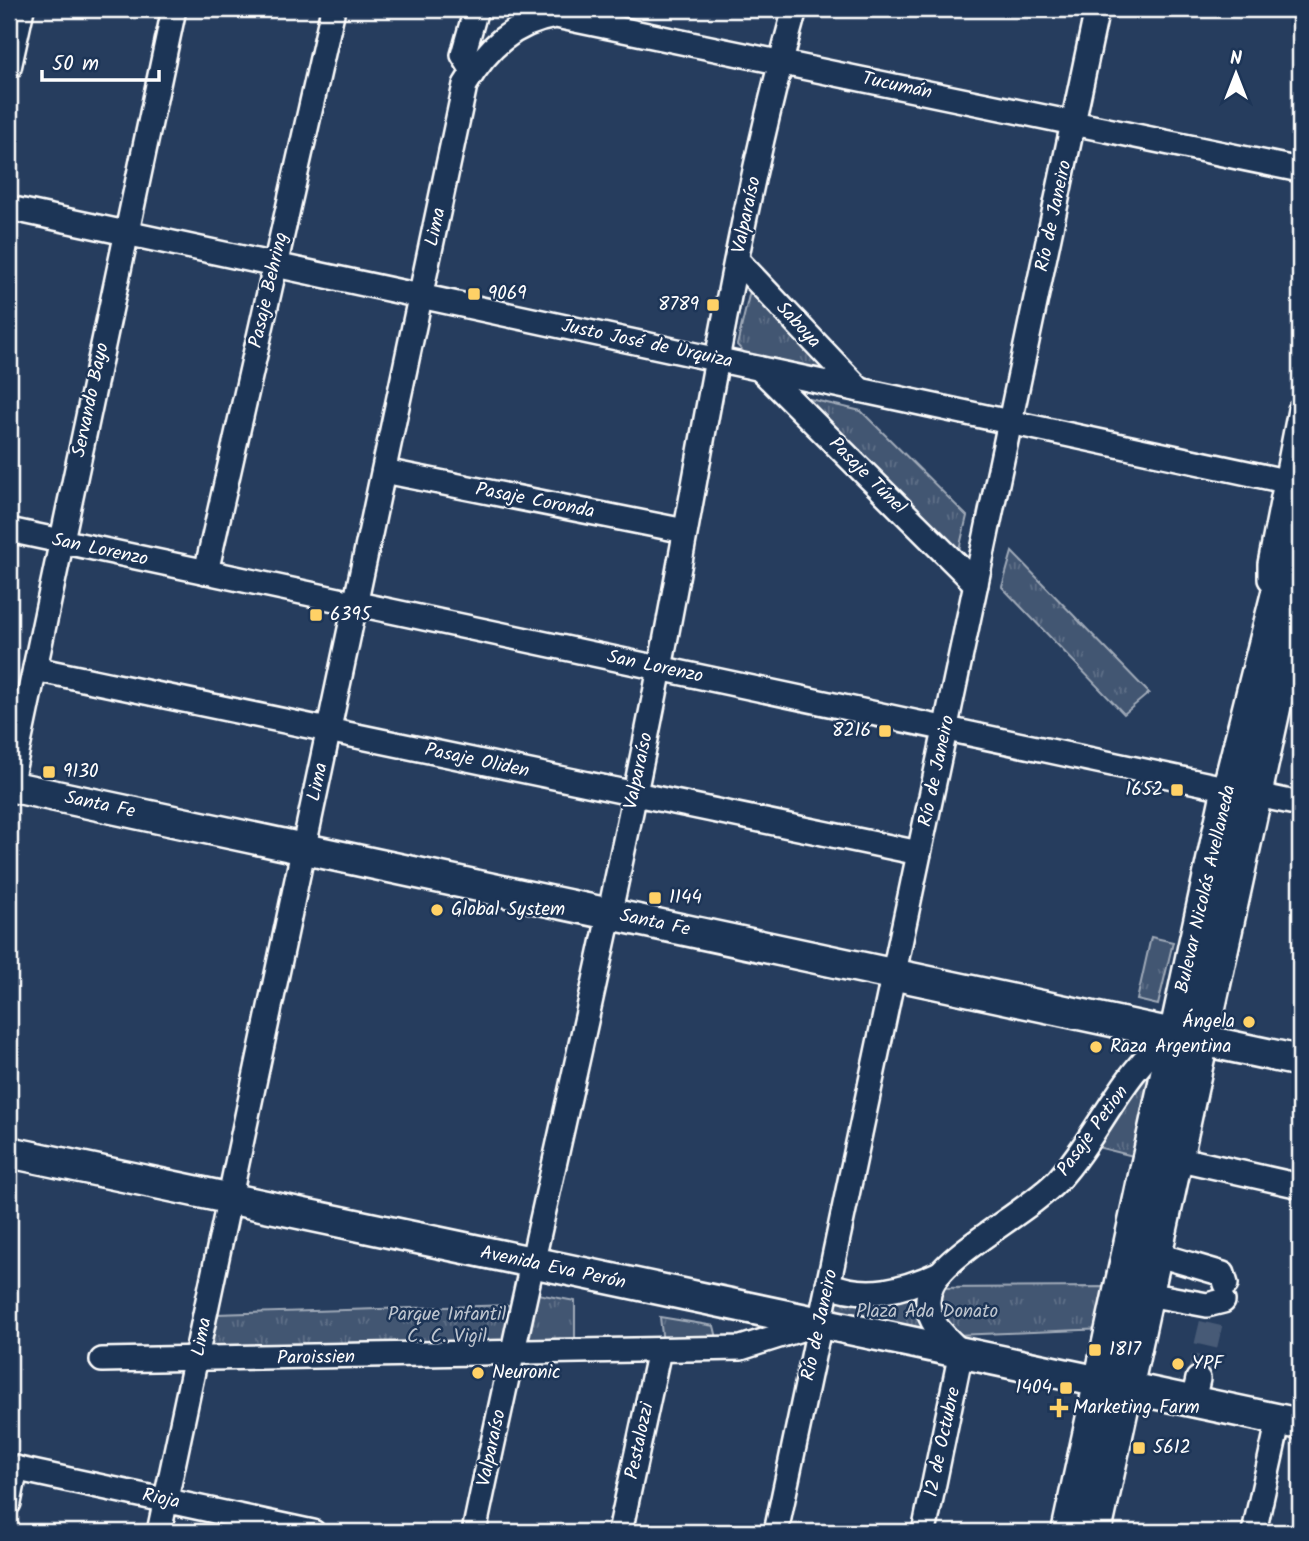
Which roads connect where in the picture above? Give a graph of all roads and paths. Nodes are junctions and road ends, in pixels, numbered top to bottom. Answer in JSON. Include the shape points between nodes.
{"nodes":[{"id":1,"x":22,"y":9,"type":"edge"},
{"id":2,"x":174,"y":9,"type":"edge"},
{"id":3,"x":332,"y":9,"type":"edge"},
{"id":4,"x":476,"y":9,"type":"edge"},
{"id":5,"x":531,"y":9,"type":"edge"},
{"id":6,"x":795,"y":9,"type":"edge"},
{"id":7,"x":1097,"y":9,"type":"edge"},
{"id":8,"x":556,"y":16,"type":"junction"},
{"id":9,"x":500,"y":42,"type":"joint"},
{"id":10,"x":780,"y":62,"type":"junction"},
{"id":11,"x":9,"y":68,"type":"edge"},
{"id":12,"x":473,"y":71,"type":"junction"},
{"id":13,"x":1073,"y":123,"type":"junction"},
{"id":14,"x":1300,"y":170,"type":"edge"},
{"id":15,"x":9,"y":208,"type":"edge"},
{"id":16,"x":127,"y":233,"type":"junction"},
{"id":17,"x":737,"y":260,"type":"junction"},
{"id":18,"x":275,"y":265,"type":"junction"},
{"id":19,"x":422,"y":296,"type":"junction"},
{"id":20,"x":716,"y":359,"type":"junction"},
{"id":21,"x":759,"y":368,"type":"junction"},
{"id":22,"x":860,"y":390,"type":"junction"},
{"id":23,"x":1300,"y":410,"type":"edge"},
{"id":24,"x":1010,"y":422,"type":"junction"},
{"id":25,"x":384,"y":471,"type":"junction"},
{"id":26,"x":1293,"y":491,"type":"edge"},
{"id":27,"x":9,"y":530,"type":"edge"},
{"id":28,"x":685,"y":531,"type":"junction"},
{"id":29,"x":61,"y":541,"type":"junction"},
{"id":30,"x":206,"y":572,"type":"junction"},
{"id":31,"x":976,"y":584,"type":"junction"},
{"id":32,"x":1300,"y":593,"type":"edge"},
{"id":33,"x":356,"y":604,"type":"junction"},
{"id":34,"x":1272,"y":618,"type":"junction"},
{"id":35,"x":1300,"y":629,"type":"edge"},
{"id":36,"x":1286,"y":664,"type":"junction"},
{"id":37,"x":660,"y":668,"type":"junction"},
{"id":38,"x":35,"y":669,"type":"junction"},
{"id":39,"x":945,"y":729,"type":"junction"},
{"id":40,"x":329,"y":730,"type":"junction"},
{"id":41,"x":9,"y":788,"type":"edge"},
{"id":42,"x":1228,"y":789,"type":"junction"},
{"id":43,"x":634,"y":794,"type":"junction"},
{"id":44,"x":1258,"y":795,"type":"junction"},
{"id":45,"x":1300,"y":804,"type":"edge"},
{"id":46,"x":304,"y":849,"type":"junction"},
{"id":47,"x":919,"y":853,"type":"junction"},
{"id":48,"x":608,"y":914,"type":"junction"},
{"id":49,"x":894,"y":974,"type":"junction"},
{"id":50,"x":1173,"y":1034,"type":"junction"},
{"id":51,"x":1202,"y":1040,"type":"junction"},
{"id":52,"x":1300,"y":1061,"type":"edge"},
{"id":53,"x":9,"y":1152,"type":"edge"},
{"id":54,"x":1176,"y":1158,"type":"junction"},
{"id":55,"x":1300,"y":1186,"type":"edge"},
{"id":56,"x":229,"y":1201,"type":"junction"},
{"id":57,"x":1155,"y":1254,"type":"junction"},
{"id":58,"x":531,"y":1264,"type":"junction"},
{"id":59,"x":940,"y":1273,"type":"junction"},
{"id":60,"x":828,"y":1284,"type":"junction"},
{"id":61,"x":1147,"y":1294,"type":"junction"},
{"id":62,"x":820,"y":1323,"type":"junction"},
{"id":63,"x":659,"y":1350,"type":"junction"},
{"id":64,"x":961,"y":1352,"type":"junction"},
{"id":65,"x":512,"y":1353,"type":"junction"},
{"id":66,"x":102,"y":1360,"type":"dead end"},
{"id":67,"x":197,"y":1360,"type":"junction"},
{"id":68,"x":1113,"y":1384,"type":"junction"},
{"id":69,"x":1289,"y":1421,"type":"edge"},
{"id":70,"x":12,"y":1467,"type":"edge"},
{"id":71,"x":165,"y":1500,"type":"junction"},
{"id":72,"x":9,"y":1503,"type":"edge"},
{"id":73,"x":159,"y":1532,"type":"edge"},
{"id":74,"x":313,"y":1532,"type":"edge"},
{"id":75,"x":474,"y":1532,"type":"edge"},
{"id":76,"x":620,"y":1532,"type":"edge"},
{"id":77,"x":776,"y":1532,"type":"edge"},
{"id":78,"x":924,"y":1532,"type":"edge"},
{"id":79,"x":1068,"y":1532,"type":"edge"},
{"id":80,"x":1096,"y":1532,"type":"edge"},
{"id":81,"x":1254,"y":1532,"type":"edge"}],
"edges":[{"from":1,"to":11,"type":"street"},
{"from":2,"to":16,"type":"street","name":"Servando Bayo"},
{"from":3,"to":18,"type":"street","name":"Pasaje Behring"},
{"from":4,"to":12,"type":"street","via":[[463,55]]},
{"from":5,"to":8,"type":"street"},
{"from":6,"to":10,"type":"street","name":"Valparaíso"},
{"from":7,"to":13,"type":"street","name":"Río de Janeiro"},
{"from":8,"to":9,"type":"street","name":"Tucumán","via":[[530,20]]},
{"from":8,"to":10,"type":"street","name":"Tucumán"},
{"from":9,"to":12,"type":"street","name":"Lima"},
{"from":10,"to":13,"type":"street","name":"Tucumán"},
{"from":10,"to":17,"type":"street","name":"Valparaíso"},
{"from":12,"to":19,"type":"street","name":"Lima","via":[[465,85]]},
{"from":13,"to":14,"type":"street","name":"Tucumán"},
{"from":13,"to":24,"type":"street","name":"Río de Janeiro"},
{"from":15,"to":16,"type":"street","name":"Justo José de Urquiza"},
{"from":16,"to":18,"type":"street","name":"Justo José de Urquiza"},
{"from":16,"to":29,"type":"street","name":"Servando Bayo"},
{"from":17,"to":20,"type":"street","name":"Valparaíso"},
{"from":17,"to":22,"type":"street","name":"Saboya"},
{"from":18,"to":19,"type":"street","name":"Justo José de Urquiza"},
{"from":18,"to":30,"type":"street","name":"Pasaje Behring"},
{"from":19,"to":20,"type":"street","name":"Justo José de Urquiza"},
{"from":19,"to":25,"type":"street","name":"Lima"},
{"from":20,"to":21,"type":"street","name":"Justo José de Urquiza"},
{"from":20,"to":28,"type":"street","name":"Valparaíso"},
{"from":21,"to":22,"type":"street","name":"Justo José de Urquiza"},
{"from":21,"to":31,"type":"street","name":"Pasaje Túnel"},
{"from":22,"to":24,"type":"street","name":"Justo José de Urquiza"},
{"from":23,"to":26,"type":"street","name":"Bulevar Nicolás Avellaneda"},
{"from":24,"to":26,"type":"street","name":"Justo José de Urquiza"},
{"from":24,"to":31,"type":"street","name":"Río de Janeiro"},
{"from":25,"to":28,"type":"street","name":"Pasaje Coronda"},
{"from":25,"to":33,"type":"street","name":"Lima"},
{"from":26,"to":34,"type":"main road","via":[[1289,554]]},
{"from":26,"to":34,"type":"street","name":"Bulevar Nicolás Avellaneda","via":[[1270,564]]},
{"from":27,"to":29,"type":"street","name":"San Lorenzo"},
{"from":28,"to":37,"type":"street","name":"Valparaíso"},
{"from":29,"to":30,"type":"street","name":"San Lorenzo"},
{"from":29,"to":38,"type":"street","name":"Servando Bayo"},
{"from":30,"to":33,"type":"street","name":"San Lorenzo"},
{"from":31,"to":39,"type":"street","name":"Río de Janeiro"},
{"from":32,"to":36,"type":"main road"},
{"from":33,"to":37,"type":"street","name":"San Lorenzo"},
{"from":33,"to":40,"type":"street","name":"Lima"},
{"from":34,"to":42,"type":"main road","name":"Bulevar Nicolás Avellaneda"},
{"from":35,"to":36,"type":"street","name":"Bulevar Nicolás Avellaneda"},
{"from":36,"to":44,"type":"main road","name":"Bulevar Nicolás Avellaneda"},
{"from":37,"to":39,"type":"street","name":"San Lorenzo"},
{"from":37,"to":43,"type":"street","name":"Valparaíso"},
{"from":38,"to":40,"type":"street","name":"Pasaje Oliden"},
{"from":38,"to":41,"type":"street","name":"Servando Bayo"},
{"from":39,"to":42,"type":"street","name":"San Lorenzo"},
{"from":39,"to":47,"type":"street","name":"Río de Janeiro"},
{"from":40,"to":43,"type":"street","name":"Pasaje Oliden"},
{"from":40,"to":46,"type":"street","name":"Lima"},
{"from":41,"to":46,"type":"main road","name":"Santa Fe"},
{"from":42,"to":44,"type":"street","name":"San Lorenzo"},
{"from":42,"to":50,"type":"main road","name":"Bulevar Nicolás Avellaneda"},
{"from":43,"to":47,"type":"street","name":"Pasaje Oliden"},
{"from":43,"to":48,"type":"street","name":"Valparaíso"},
{"from":44,"to":45,"type":"street","name":"San Lorenzo"},
{"from":44,"to":51,"type":"main road","name":"Bulevar Nicolás Avellaneda"},
{"from":46,"to":48,"type":"main road","name":"Santa Fe"},
{"from":46,"to":56,"type":"street","name":"Lima"},
{"from":47,"to":49,"type":"street","name":"Río de Janeiro"},
{"from":48,"to":49,"type":"main road","name":"Santa Fe"},
{"from":48,"to":58,"type":"street","name":"Valparaíso"},
{"from":49,"to":50,"type":"main road","name":"Santa Fe"},
{"from":49,"to":60,"type":"street","name":"Río de Janeiro"},
{"from":50,"to":51,"type":"main road","name":"Santa Fe"},
{"from":50,"to":59,"type":"street","name":"Pasaje Petion","via":[[1159,1043],[1139,1068],[1058,1181]]},
{"from":50,"to":68,"type":"main road","name":"Bulevar Nicolás Avellaneda"},
{"from":51,"to":52,"type":"main road","name":"Santa Fe"},
{"from":51,"to":54,"type":"main road","name":"Bulevar Nicolás Avellaneda"},
{"from":53,"to":56,"type":"main road","name":"Avenida Eva Perón"},
{"from":54,"to":55,"type":"street"},
{"from":54,"to":57,"type":"main road","name":"Bulevar Nicolás Avellaneda"},
{"from":56,"to":58,"type":"main road","name":"Avenida Eva Perón"},
{"from":56,"to":67,"type":"street","name":"Lima"},
{"from":57,"to":61,"type":"main road","name":"Bulevar Nicolás Avellaneda"},
{"from":57,"to":61,"type":"street","via":[[1223,1274],[1220,1301]]},
{"from":58,"to":62,"type":"main road","name":"Avenida Eva Perón"},
{"from":58,"to":65,"type":"street","name":"Valparaíso"},
{"from":59,"to":60,"type":"street","name":"Pasaje Petion","via":[[910,1286],[872,1293]]},
{"from":59,"to":64,"type":"street","via":[[928,1296],[931,1321]]},
{"from":60,"to":62,"type":"street","name":"Río de Janeiro"},
{"from":61,"to":68,"type":"main road","name":"Bulevar Nicolás Avellaneda"},
{"from":62,"to":63,"type":"street","name":"Paroissien","via":[[741,1348]]},
{"from":62,"to":64,"type":"main road","name":"Avenida Eva Perón"},
{"from":62,"to":77,"type":"street","name":"Río de Janeiro"},
{"from":63,"to":65,"type":"street","name":"Paroissien"},
{"from":63,"to":76,"type":"street","name":"Pestalozzi"},
{"from":64,"to":68,"type":"main road","name":"Avenida Eva Perón"},
{"from":64,"to":78,"type":"street","name":"12 de Octubre"},
{"from":65,"to":67,"type":"street","name":"Paroissien"},
{"from":65,"to":75,"type":"street","name":"Valparaíso"},
{"from":66,"to":67,"type":"street","name":"Paroissien"},
{"from":67,"to":71,"type":"street","name":"Lima"},
{"from":68,"to":69,"type":"main road","name":"Avenida Eva Perón","via":[[1195,1390]]},
{"from":68,"to":79,"type":"main road","name":"Bulevar Nicolás Avellaneda"},
{"from":68,"to":80,"type":"main road","name":"Bulevar Nicolás Avellaneda"},
{"from":69,"to":81,"type":"street"},
{"from":70,"to":71,"type":"street","name":"Rioja"},
{"from":70,"to":72,"type":"street"},
{"from":71,"to":73,"type":"street","name":"Lima"},
{"from":71,"to":74,"type":"street","name":"Rioja"}]}
